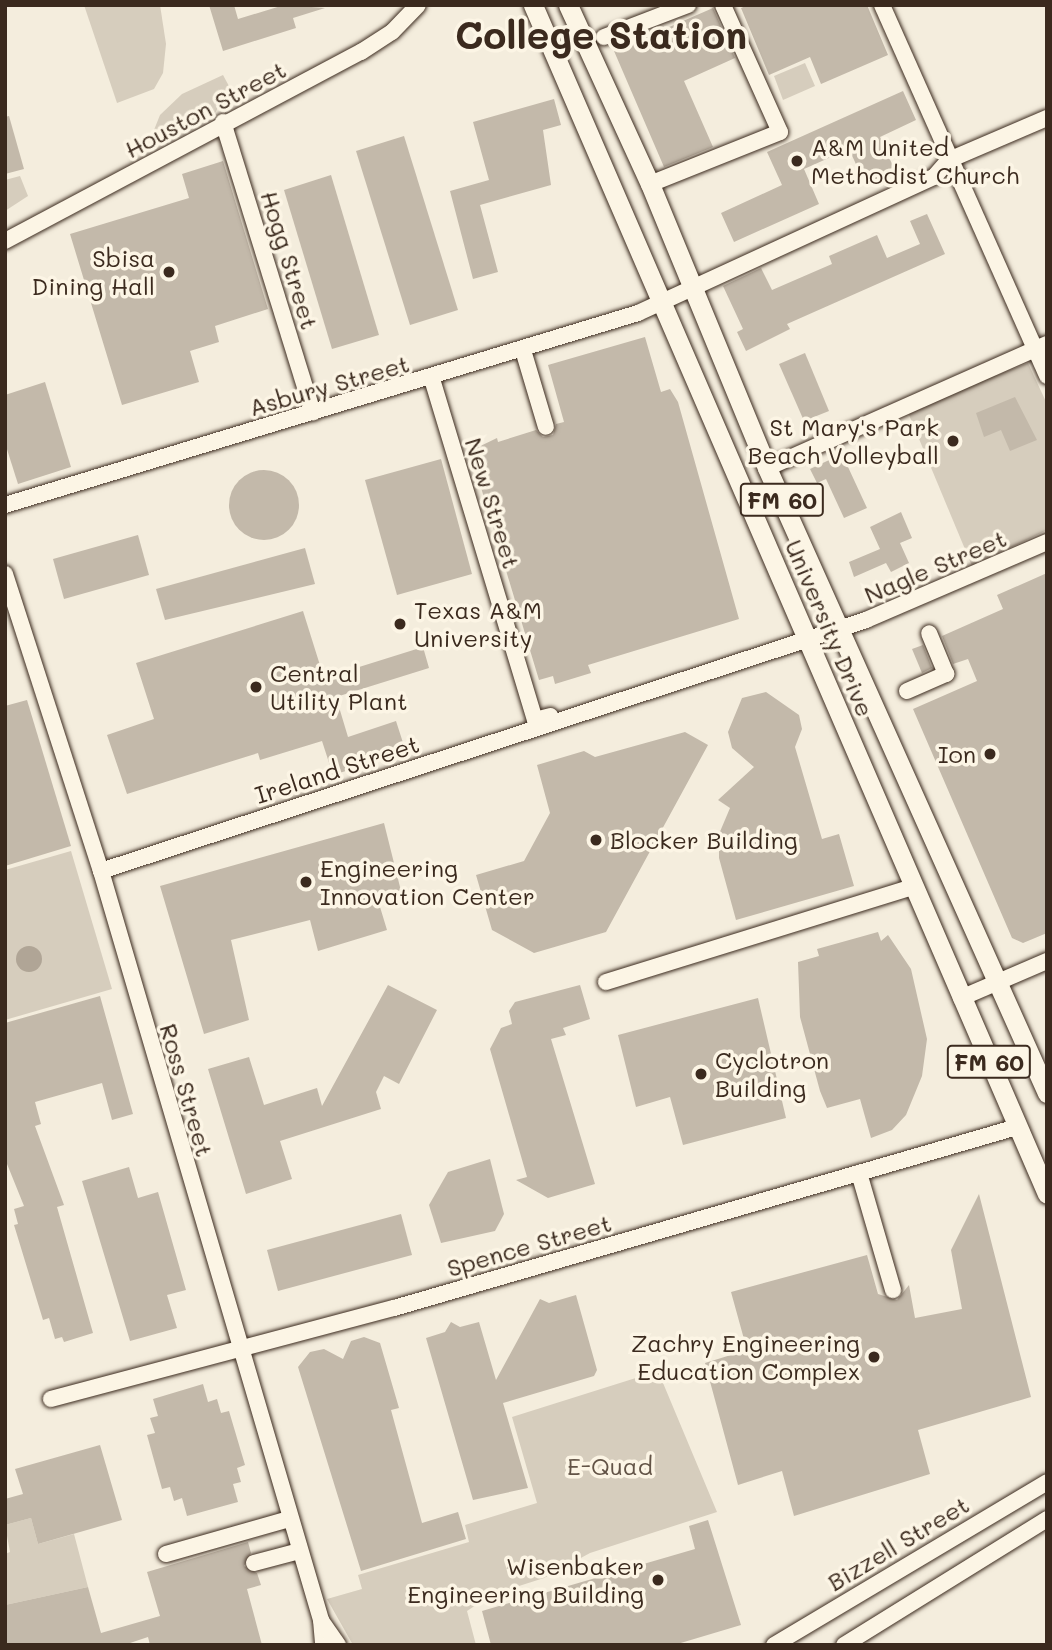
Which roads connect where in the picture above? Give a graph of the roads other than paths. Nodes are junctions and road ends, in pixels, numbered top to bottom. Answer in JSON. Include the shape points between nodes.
{"nodes":[{"id":1,"x":418,"y":5,"type":"edge"},
{"id":2,"x":533,"y":5,"type":"edge"},
{"id":3,"x":568,"y":5,"type":"edge"},
{"id":4,"x":688,"y":5,"type":"edge"},
{"id":5,"x":723,"y":5,"type":"edge"},
{"id":6,"x":882,"y":5,"type":"edge"},
{"id":7,"x":604,"y":37,"type":"dead end"},
{"id":8,"x":1047,"y":118,"type":"edge"},
{"id":9,"x":223,"y":122,"type":"junction"},
{"id":10,"x":949,"y":160,"type":"junction"},
{"id":11,"x":650,"y":184,"type":"junction"},
{"id":12,"x":5,"y":241,"type":"edge"},
{"id":13,"x":691,"y":286,"type":"junction"},
{"id":14,"x":662,"y":301,"type":"junction"},
{"id":15,"x":1041,"y":347,"type":"edge"},
{"id":16,"x":523,"y":351,"type":"junction"},
{"id":17,"x":1047,"y":376,"type":"edge"},
{"id":18,"x":432,"y":379,"type":"junction"},
{"id":19,"x":313,"y":412,"type":"junction"},
{"id":20,"x":547,"y":427,"type":"dead end"},
{"id":21,"x":767,"y":468,"type":"junction"},
{"id":22,"x":5,"y":505,"type":"edge"},
{"id":23,"x":1047,"y":542,"type":"edge"},
{"id":24,"x":5,"y":574,"type":"edge"},
{"id":25,"x":840,"y":628,"type":"junction"},
{"id":26,"x":929,"y":633,"type":"dead end"},
{"id":27,"x":808,"y":638,"type":"junction"},
{"id":28,"x":907,"y":691,"type":"dead end"},
{"id":29,"x":588,"y":710,"type":"junction"},
{"id":30,"x":535,"y":720,"type":"joint"},
{"id":31,"x":101,"y":871,"type":"junction"},
{"id":32,"x":913,"y":887,"type":"junction"},
{"id":33,"x":1047,"y":961,"type":"edge"},
{"id":34,"x":606,"y":982,"type":"dead end"},
{"id":35,"x":998,"y":982,"type":"junction"},
{"id":36,"x":961,"y":998,"type":"junction"},
{"id":37,"x":1047,"y":1093,"type":"edge"},
{"id":38,"x":1017,"y":1127,"type":"junction"},
{"id":39,"x":859,"y":1173,"type":"junction"},
{"id":40,"x":1047,"y":1194,"type":"edge"},
{"id":41,"x":893,"y":1290,"type":"dead end"},
{"id":42,"x":240,"y":1349,"type":"junction"},
{"id":43,"x":51,"y":1399,"type":"dead end"},
{"id":44,"x":1047,"y":1482,"type":"edge"},
{"id":45,"x":289,"y":1519,"type":"junction"},
{"id":46,"x":1047,"y":1519,"type":"edge"},
{"id":47,"x":299,"y":1551,"type":"junction"},
{"id":48,"x":166,"y":1554,"type":"dead end"},
{"id":49,"x":254,"y":1563,"type":"dead end"},
{"id":50,"x":321,"y":1620,"type":"junction"},
{"id":51,"x":323,"y":1645,"type":"edge"},
{"id":52,"x":338,"y":1645,"type":"edge"},
{"id":53,"x":774,"y":1645,"type":"edge"},
{"id":54,"x":844,"y":1645,"type":"edge"}],
"edges":[{"from":1,"to":9,"type":"street","name":"Houston Street","via":[[360,52]]},
{"from":2,"to":14,"type":"main road","name":"University Drive","number":"FM 60"},
{"from":3,"to":11,"type":"main road","name":"University Drive","number":"FM 60"},
{"from":4,"to":7,"type":"street"},
{"from":5,"to":11,"type":"street","via":[[780,132]]},
{"from":6,"to":10,"type":"street"},
{"from":8,"to":10,"type":"street","name":"Asbury Street"},
{"from":9,"to":12,"type":"street","name":"Houston Street"},
{"from":9,"to":19,"type":"street","name":"Hogg Street"},
{"from":10,"to":13,"type":"street","name":"Asbury Street","via":[[934,177]]},
{"from":10,"to":15,"type":"street"},
{"from":11,"to":13,"type":"main road","name":"University Drive","number":"FM 60"},
{"from":13,"to":14,"type":"street","name":"Asbury Street"},
{"from":13,"to":21,"type":"main road","name":"University Drive","number":"FM 60"},
{"from":14,"to":16,"type":"street","name":"Asbury Street"},
{"from":14,"to":27,"type":"main road","name":"University Drive","number":"FM 60"},
{"from":15,"to":17,"type":"street"},
{"from":15,"to":21,"type":"street"},
{"from":16,"to":18,"type":"street","name":"Asbury Street"},
{"from":16,"to":20,"type":"street"},
{"from":18,"to":19,"type":"street","name":"Asbury Street"},
{"from":18,"to":30,"type":"street","name":"New Street"},
{"from":19,"to":22,"type":"street","name":"Asbury Street"},
{"from":21,"to":25,"type":"main road","name":"University Drive","number":"FM 60"},
{"from":23,"to":25,"type":"street","name":"Nagle Street"},
{"from":24,"to":31,"type":"street","name":"Ross Street"},
{"from":25,"to":27,"type":"street","name":"Nagle Street"},
{"from":25,"to":35,"type":"main road","name":"University Drive","number":"FM 60"},
{"from":26,"to":28,"type":"street","via":[[946,674]]},
{"from":27,"to":29,"type":"street","name":"Ireland Street"},
{"from":27,"to":32,"type":"main road","name":"University Drive","number":"FM 60"},
{"from":29,"to":30,"type":"street","name":"Ireland Street"},
{"from":29,"to":31,"type":"street","name":"Ireland Street"},
{"from":31,"to":42,"type":"street","name":"Ross Street"},
{"from":32,"to":34,"type":"street"},
{"from":32,"to":36,"type":"main road","name":"University Drive","number":"FM 60"},
{"from":33,"to":35,"type":"street"},
{"from":35,"to":36,"type":"street"},
{"from":35,"to":37,"type":"main road","name":"University Drive","number":"FM 60"},
{"from":36,"to":38,"type":"main road","name":"University Drive","number":"FM 60"},
{"from":38,"to":39,"type":"street","name":"Spence Street"},
{"from":38,"to":40,"type":"main road","name":"University Drive","number":"FM 60"},
{"from":39,"to":41,"type":"street"},
{"from":39,"to":42,"type":"street","name":"Spence Street"},
{"from":42,"to":43,"type":"street","name":"Spence Street"},
{"from":42,"to":45,"type":"street","name":"Ross Street"},
{"from":44,"to":53,"type":"street","name":"Bizzell Street"},
{"from":45,"to":47,"type":"street","name":"Ross Street"},
{"from":45,"to":48,"type":"street"},
{"from":46,"to":54,"type":"street"},
{"from":47,"to":49,"type":"street"},
{"from":47,"to":50,"type":"street","name":"Ross Street"},
{"from":50,"to":51,"type":"street","name":"Ross Street"},
{"from":50,"to":52,"type":"street","name":"Ross Street"}]}
